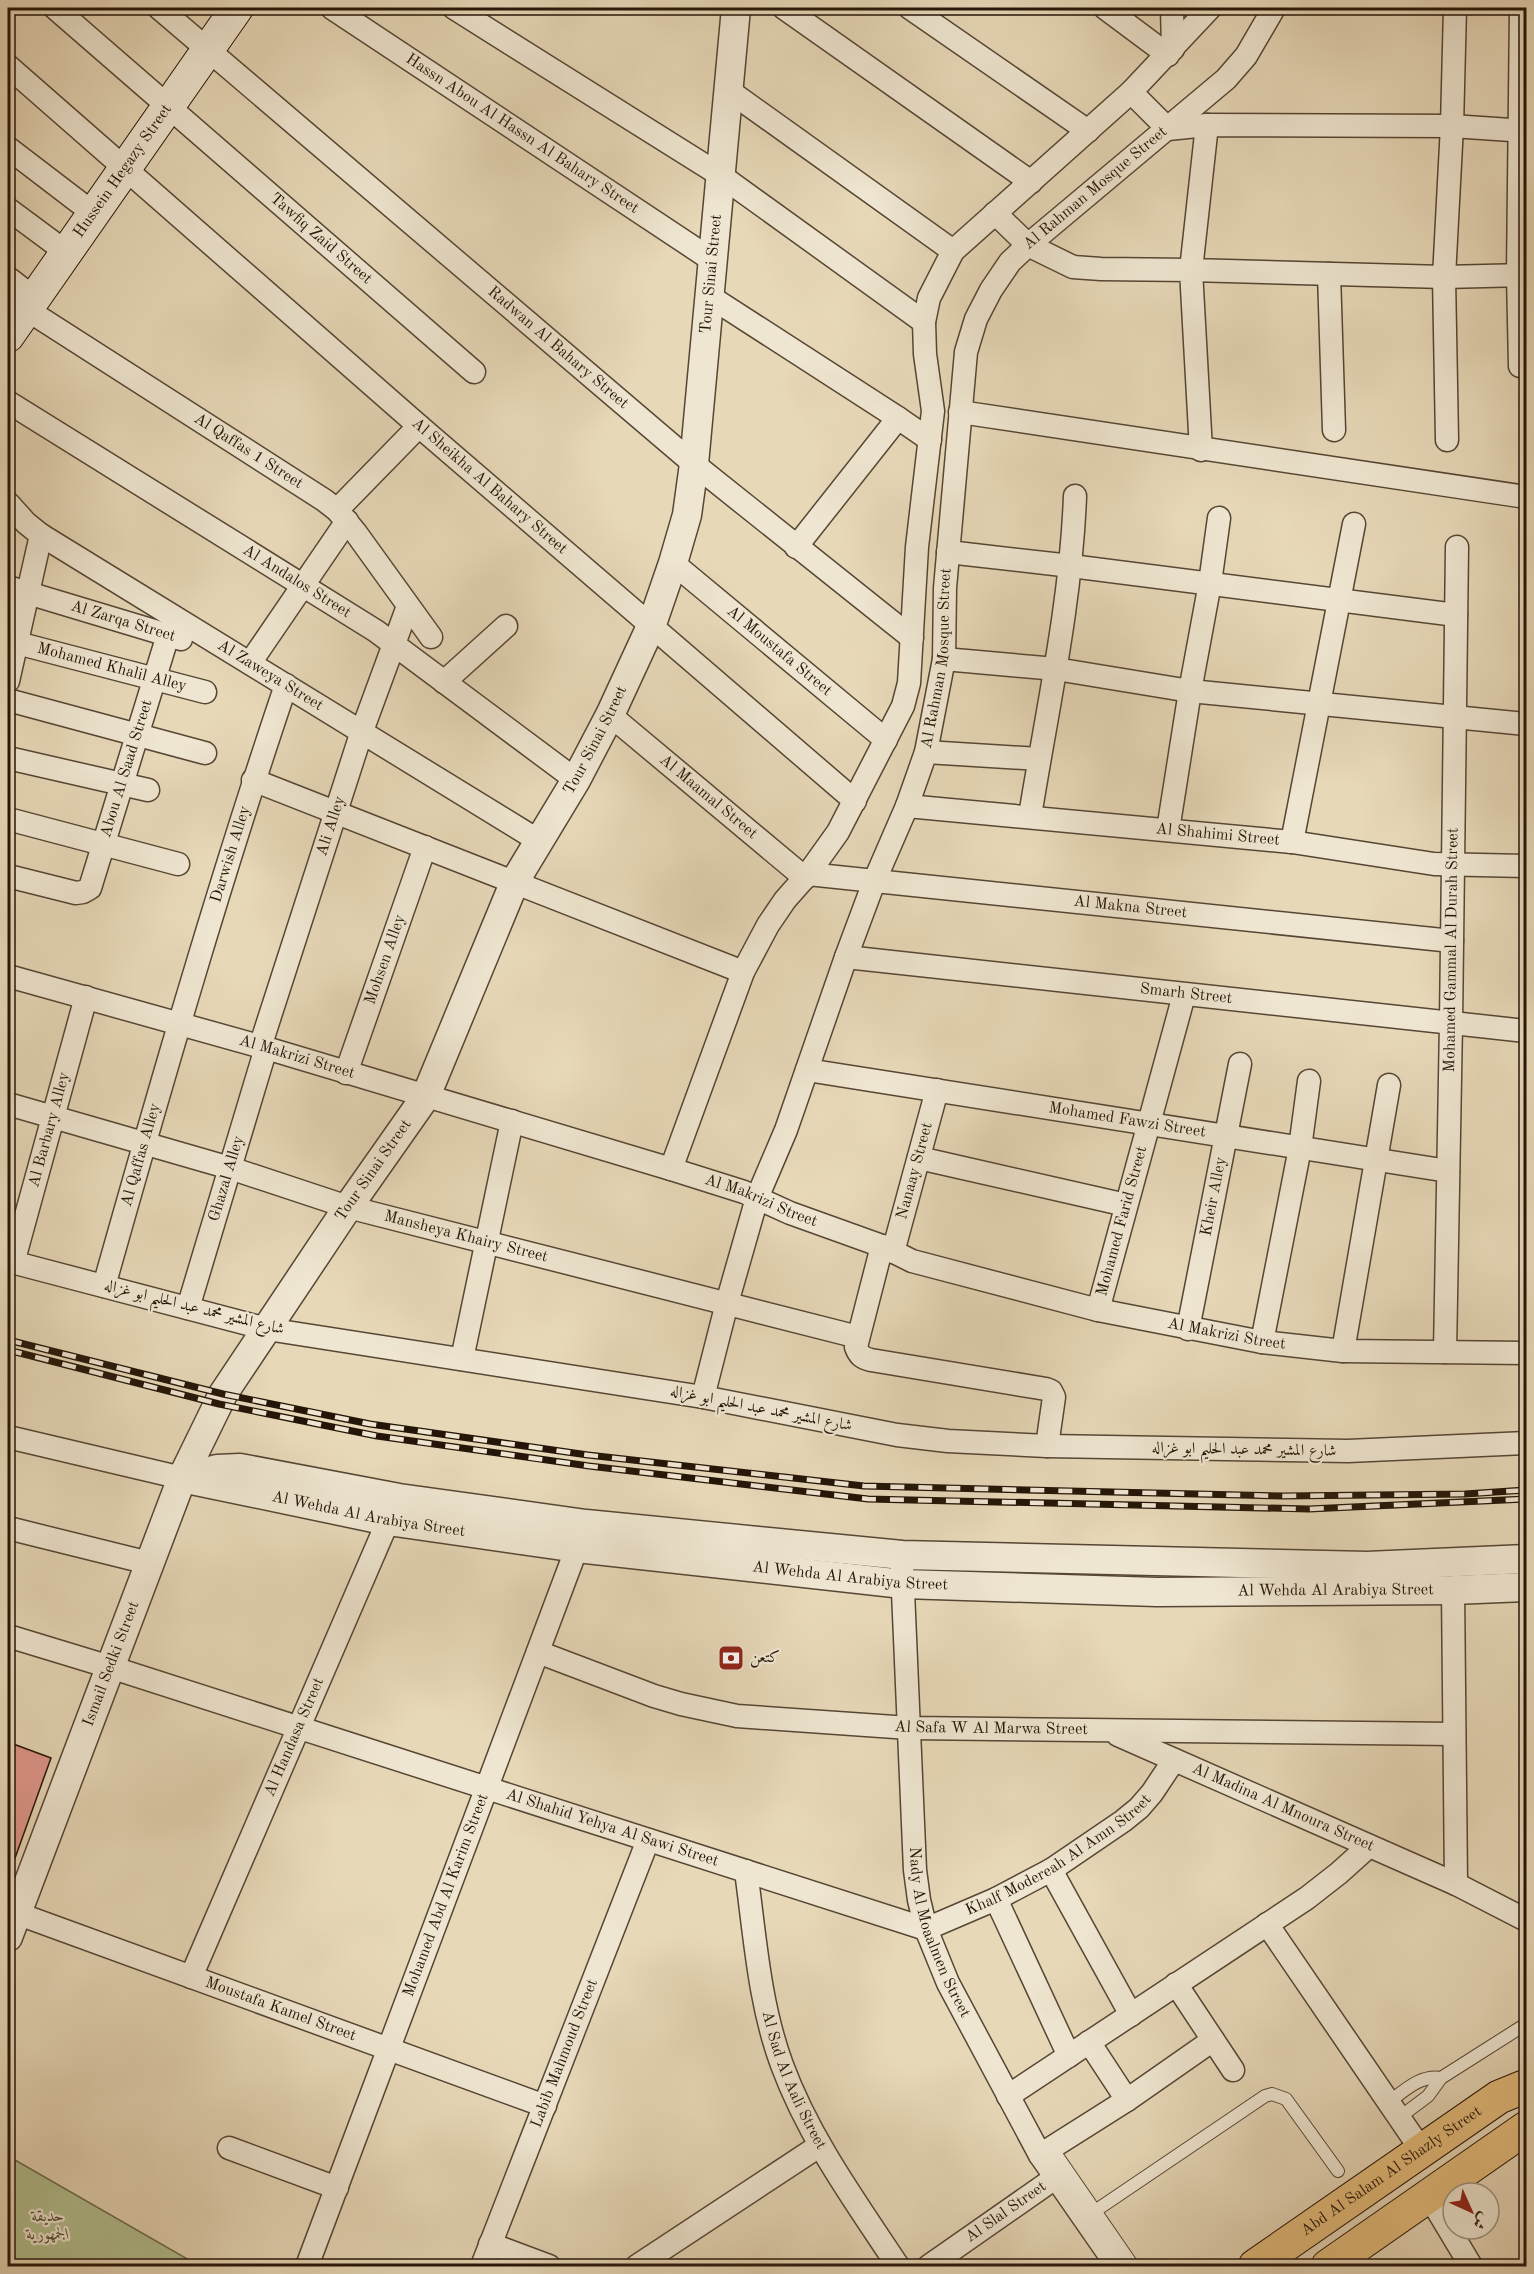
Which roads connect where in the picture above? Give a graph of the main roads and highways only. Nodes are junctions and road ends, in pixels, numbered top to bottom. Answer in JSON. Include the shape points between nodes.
{"nodes":[{"id":1,"x":237,"y":8,"type":"edge"},
{"id":2,"x":8,"y":336,"type":"edge"},
{"id":3,"x":1513,"y":2091,"type":"edge"},
{"id":4,"x":1527,"y":2128,"type":"edge"},
{"id":5,"x":1255,"y":2266,"type":"edge"},
{"id":6,"x":1328,"y":2266,"type":"edge"}],
"edges":[{"from":1,"to":2,"type":"main road","name":"Hussein Hegazy Street"},
{"from":3,"to":5,"type":"main road","name":"Abd Al Salam Al Shazly Street"},
{"from":4,"to":6,"type":"main road"}]}
